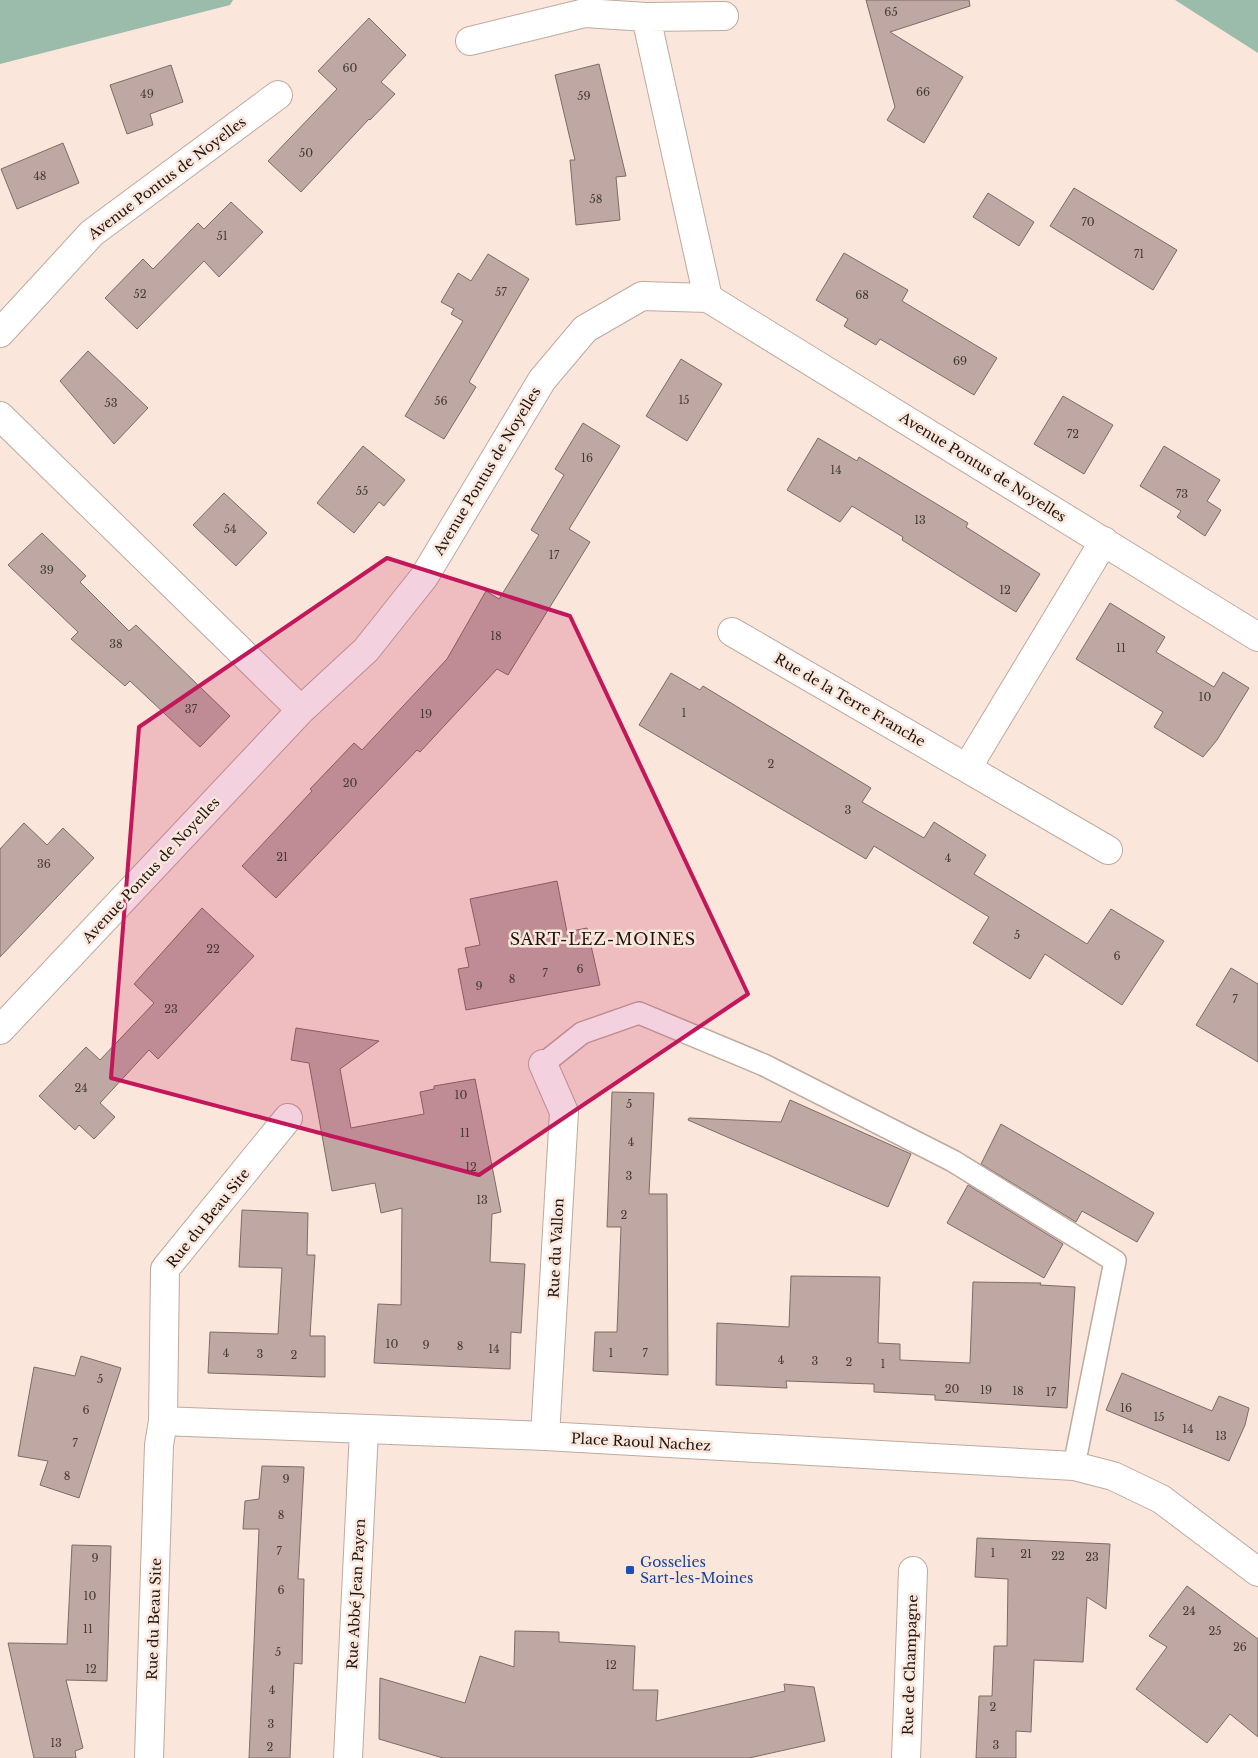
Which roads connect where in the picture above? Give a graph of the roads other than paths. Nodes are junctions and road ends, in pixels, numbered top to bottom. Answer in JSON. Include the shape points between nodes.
{"nodes":[{"id":1,"x":724,"y":16,"type":"dead end"},
{"id":2,"x":646,"y":17,"type":"junction"},
{"id":3,"x":470,"y":41,"type":"dead end"},
{"id":4,"x":278,"y":95,"type":"dead end"},
{"id":5,"x":708,"y":298,"type":"junction"},
{"id":6,"x":0,"y":333,"type":"edge"},
{"id":7,"x":0,"y":416,"type":"edge"},
{"id":8,"x":1104,"y":541,"type":"junction"},
{"id":9,"x":732,"y":632,"type":"dead end"},
{"id":10,"x":1258,"y":636,"type":"edge"},
{"id":11,"x":302,"y":710,"type":"junction"},
{"id":12,"x":967,"y":768,"type":"junction"},
{"id":13,"x":1108,"y":850,"type":"dead end"},
{"id":14,"x":0,"y":1030,"type":"edge"},
{"id":15,"x":543,"y":1064,"type":"joint"},
{"id":16,"x":288,"y":1118,"type":"dead end"},
{"id":17,"x":162,"y":1421,"type":"junction"},
{"id":18,"x":364,"y":1430,"type":"junction"},
{"id":19,"x":545,"y":1436,"type":"junction"},
{"id":20,"x":1074,"y":1466,"type":"junction"},
{"id":21,"x":913,"y":1571,"type":"dead end"},
{"id":22,"x":1258,"y":1572,"type":"edge"},
{"id":23,"x":149,"y":1758,"type":"edge"},
{"id":24,"x":348,"y":1758,"type":"edge"},
{"id":25,"x":906,"y":1758,"type":"edge"}],
"edges":[{"from":1,"to":2,"type":"street"},
{"from":2,"to":3,"type":"street","via":[[585,13]]},
{"from":2,"to":5,"type":"street"},
{"from":4,"to":6,"type":"street","name":"Avenue Pontus de Noyelles","via":[[92,233]]},
{"from":5,"to":8,"type":"street","name":"Avenue Pontus de Noyelles"},
{"from":5,"to":11,"type":"street","name":"Avenue Pontus de Noyelles","via":[[642,296],[585,329],[542,380],[424,577],[366,650]]},
{"from":7,"to":11,"type":"street"},
{"from":8,"to":10,"type":"street","name":"Avenue Pontus de Noyelles"},
{"from":8,"to":12,"type":"street"},
{"from":9,"to":12,"type":"street","name":"Rue de la Terre Franche"},
{"from":11,"to":14,"type":"street","name":"Avenue Pontus de Noyelles"},
{"from":12,"to":13,"type":"street","name":"Rue de la Terre Franche"},
{"from":15,"to":19,"type":"street","name":"Rue du Vallon","via":[[564,1112]]},
{"from":15,"to":20,"type":"lane","via":[[582,1033],[639,1014],[764,1066],[953,1161],[1115,1261]]},
{"from":16,"to":17,"type":"street","name":"Rue du Beau Site","via":[[165,1269]]},
{"from":17,"to":18,"type":"street"},
{"from":17,"to":23,"type":"street","name":"Rue du Beau Site"},
{"from":18,"to":19,"type":"street","name":"Place Raoul Nachez"},
{"from":18,"to":24,"type":"street","name":"Rue Abbé Jean Payen"},
{"from":19,"to":20,"type":"street","name":"Place Raoul Nachez"},
{"from":20,"to":22,"type":"street","name":"Place Raoul Nachez","via":[[1113,1476],[1161,1500]]},
{"from":21,"to":25,"type":"street","name":"Rue de Champagne"}]}
